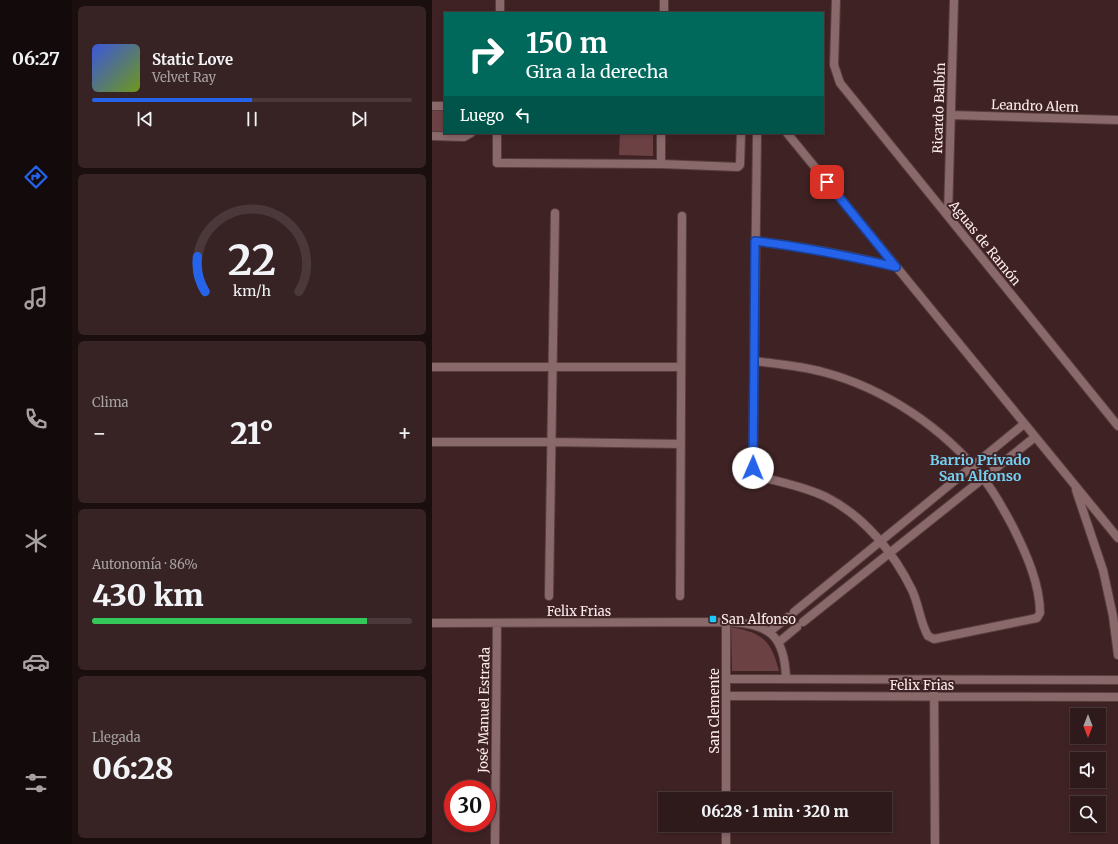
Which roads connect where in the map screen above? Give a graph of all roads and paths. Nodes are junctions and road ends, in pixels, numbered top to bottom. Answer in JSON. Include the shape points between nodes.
{"nodes":[{"id":1,"x":500,"y":0,"type":"edge"},
{"id":2,"x":664,"y":0,"type":"edge"},
{"id":3,"x":836,"y":0,"type":"edge"},
{"id":4,"x":954,"y":0,"type":"edge"},
{"id":5,"x":500,"y":12,"type":"edge"},
{"id":6,"x":664,"y":12,"type":"edge"},
{"id":7,"x":432,"y":106,"type":"edge"},
{"id":8,"x":444,"y":106,"type":"edge"},
{"id":9,"x":951,"y":115,"type":"junction"},
{"id":10,"x":1118,"y":120,"type":"edge"},
{"id":11,"x":469,"y":134,"type":"edge"},
{"id":12,"x":497,"y":134,"type":"edge"},
{"id":13,"x":661,"y":134,"type":"edge"},
{"id":14,"x":741,"y":134,"type":"edge"},
{"id":15,"x":757,"y":134,"type":"edge"},
{"id":16,"x":788,"y":134,"type":"edge"},
{"id":17,"x":432,"y":136,"type":"edge"},
{"id":18,"x":661,"y":164,"type":"junction"},
{"id":19,"x":555,"y":213,"type":"dead end"},
{"id":20,"x":682,"y":216,"type":"dead end"},
{"id":21,"x":948,"y":216,"type":"junction"},
{"id":22,"x":755,"y":241,"type":"junction"},
{"id":23,"x":896,"y":267,"type":"junction"},
{"id":24,"x":754,"y":361,"type":"junction"},
{"id":25,"x":432,"y":367,"type":"edge"},
{"id":26,"x":552,"y":367,"type":"junction"},
{"id":27,"x":682,"y":367,"type":"junction"},
{"id":28,"x":1024,"y":424,"type":"junction"},
{"id":29,"x":1118,"y":426,"type":"edge"},
{"id":30,"x":1035,"y":437,"type":"junction"},
{"id":31,"x":432,"y":442,"type":"edge"},
{"id":32,"x":551,"y":442,"type":"junction"},
{"id":33,"x":681,"y":444,"type":"junction"},
{"id":34,"x":973,"y":465,"type":"junction"},
{"id":35,"x":983,"y":478,"type":"junction"},
{"id":36,"x":1074,"y":484,"type":"junction"},
{"id":37,"x":1118,"y":538,"type":"edge"},
{"id":38,"x":881,"y":541,"type":"junction"},
{"id":39,"x":890,"y":552,"type":"junction"},
{"id":40,"x":550,"y":596,"type":"dead end"},
{"id":41,"x":680,"y":596,"type":"dead end"},
{"id":42,"x":726,"y":622,"type":"junction"},
{"id":43,"x":432,"y":623,"type":"edge"},
{"id":44,"x":497,"y":624,"type":"junction"},
{"id":45,"x":769,"y":632,"type":"junction"},
{"id":46,"x":779,"y":642,"type":"junction"},
{"id":47,"x":1118,"y":655,"type":"edge"},
{"id":48,"x":726,"y":679,"type":"junction"},
{"id":49,"x":786,"y":679,"type":"junction"},
{"id":50,"x":934,"y":680,"type":"junction"},
{"id":51,"x":1118,"y":680,"type":"edge"},
{"id":52,"x":726,"y":696,"type":"junction"},
{"id":53,"x":934,"y":697,"type":"junction"},
{"id":54,"x":1118,"y":697,"type":"edge"},
{"id":55,"x":726,"y":792,"type":"edge"},
{"id":56,"x":726,"y":832,"type":"edge"},
{"id":57,"x":495,"y":844,"type":"edge"},
{"id":58,"x":726,"y":844,"type":"edge"},
{"id":59,"x":935,"y":844,"type":"edge"}],
"edges":[{"from":1,"to":5,"type":"street"},
{"from":2,"to":6,"type":"street"},
{"from":3,"to":21,"type":"street","name":"Aguas de Ramón","via":[[834,65],[840,83]]},
{"from":4,"to":9,"type":"street","name":"Ricardo Balbín"},
{"from":7,"to":8,"type":"street"},
{"from":9,"to":10,"type":"street","name":"Leandro Alem"},
{"from":9,"to":21,"type":"street","name":"Ricardo Balbín"},
{"from":11,"to":17,"type":"street","via":[[464,137]]},
{"from":12,"to":18,"type":"street","via":[[496,163]]},
{"from":13,"to":18,"type":"street"},
{"from":14,"to":18,"type":"street","via":[[738,167]]},
{"from":15,"to":22,"type":"street"},
{"from":16,"to":23,"type":"street"},
{"from":19,"to":26,"type":"street"},
{"from":20,"to":27,"type":"street"},
{"from":21,"to":29,"type":"street","name":"Aguas de Ramón"},
{"from":22,"to":23,"type":"street","via":[[848,255]]},
{"from":22,"to":24,"type":"street"},
{"from":23,"to":28,"type":"street"},
{"from":24,"to":34,"type":"street","via":[[823,372],[867,388],[930,426]]},
{"from":24,"to":38,"type":"street","via":[[754,471],[762,477],[827,497],[847,510]]},
{"from":25,"to":26,"type":"street"},
{"from":26,"to":27,"type":"street"},
{"from":26,"to":32,"type":"street"},
{"from":27,"to":33,"type":"street"},
{"from":28,"to":30,"type":"street"},
{"from":28,"to":34,"type":"street"},
{"from":30,"to":35,"type":"street"},
{"from":30,"to":36,"type":"street"},
{"from":31,"to":32,"type":"street"},
{"from":32,"to":33,"type":"street"},
{"from":32,"to":40,"type":"street"},
{"from":33,"to":41,"type":"street"},
{"from":34,"to":35,"type":"street"},
{"from":34,"to":38,"type":"street"},
{"from":35,"to":39,"type":"street"},
{"from":35,"to":39,"type":"street","via":[[1001,505],[1026,557],[1040,606],[1037,618],[932,638],[926,633],[913,592]]},
{"from":36,"to":37,"type":"street"},
{"from":36,"to":47,"type":"street","via":[[1103,570]]},
{"from":38,"to":39,"type":"street"},
{"from":38,"to":45,"type":"street"},
{"from":39,"to":46,"type":"street"},
{"from":42,"to":44,"type":"street","name":"Felix Frias"},
{"from":42,"to":45,"type":"street","name":"Felix Frias","via":[[752,624]]},
{"from":42,"to":48,"type":"street","name":"San Clemente"},
{"from":43,"to":44,"type":"street","name":"Felix Frias"},
{"from":44,"to":57,"type":"street","name":"José Manuel Estrada"},
{"from":45,"to":46,"type":"street"},
{"from":46,"to":49,"type":"street","via":[[784,656]]},
{"from":48,"to":49,"type":"street","name":"Felix Frias"},
{"from":48,"to":52,"type":"street","name":"San Clemente"},
{"from":49,"to":50,"type":"street","name":"Felix Frias"},
{"from":50,"to":51,"type":"street","name":"Felix Frias"},
{"from":50,"to":53,"type":"street"},
{"from":52,"to":53,"type":"street","name":"Felix Frias"},
{"from":52,"to":55,"type":"street","name":"San Clemente"},
{"from":53,"to":54,"type":"street","name":"Felix Frias"},
{"from":53,"to":59,"type":"street"},
{"from":56,"to":58,"type":"street"}]}
